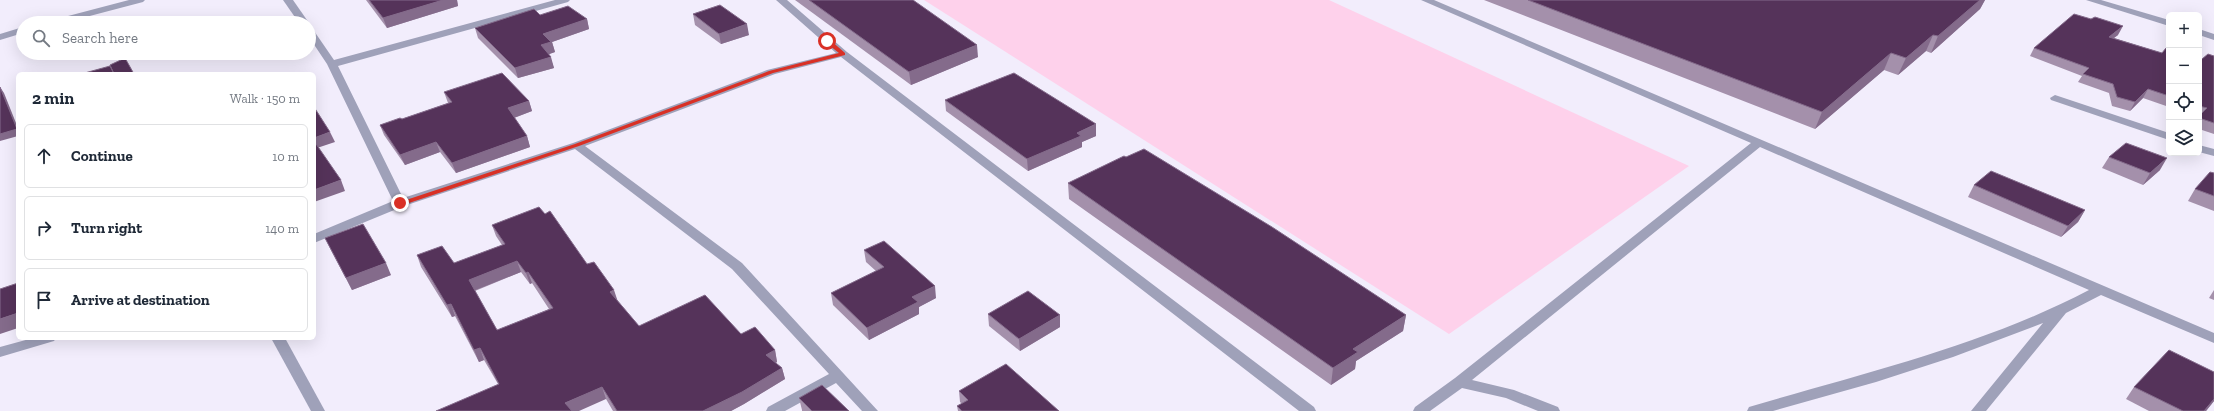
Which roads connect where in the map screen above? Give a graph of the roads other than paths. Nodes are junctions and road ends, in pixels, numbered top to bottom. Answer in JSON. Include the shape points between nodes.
{"nodes":[{"id":1,"x":140,"y":0,"type":"edge"},
{"id":2,"x":288,"y":0,"type":"edge"},
{"id":3,"x":565,"y":0,"type":"edge"},
{"id":4,"x":781,"y":0,"type":"edge"},
{"id":5,"x":1426,"y":0,"type":"edge"},
{"id":6,"x":2090,"y":0,"type":"edge"},
{"id":7,"x":79,"y":16,"type":"edge"},
{"id":8,"x":299,"y":16,"type":"edge"},
{"id":9,"x":2166,"y":22,"type":"edge"},
{"id":10,"x":16,"y":32,"type":"edge"},
{"id":11,"x":2202,"y":33,"type":"edge"},
{"id":12,"x":0,"y":36,"type":"edge"},
{"id":13,"x":2214,"y":37,"type":"edge"},
{"id":14,"x":316,"y":40,"type":"edge"},
{"id":15,"x":843,"y":54,"type":"junction"},
{"id":16,"x":332,"y":64,"type":"junction"},
{"id":17,"x":2056,"y":98,"type":"dead end"},
{"id":18,"x":2166,"y":136,"type":"edge"},
{"id":19,"x":1758,"y":143,"type":"junction"},
{"id":20,"x":577,"y":145,"type":"junction"},
{"id":21,"x":2202,"y":149,"type":"edge"},
{"id":22,"x":2214,"y":153,"type":"edge"},
{"id":23,"x":400,"y":203,"type":"junction"},
{"id":24,"x":316,"y":238,"type":"edge"},
{"id":25,"x":2099,"y":290,"type":"junction"},
{"id":26,"x":2061,"y":310,"type":"junction"},
{"id":27,"x":2214,"y":338,"type":"edge"},
{"id":28,"x":42,"y":340,"type":"edge"},
{"id":29,"x":279,"y":340,"type":"edge"},
{"id":30,"x":0,"y":352,"type":"edge"},
{"id":31,"x":837,"y":376,"type":"junction"},
{"id":32,"x":1460,"y":382,"type":"junction"},
{"id":33,"x":1532,"y":406,"type":"edge"},
{"id":34,"x":318,"y":411,"type":"edge"},
{"id":35,"x":773,"y":411,"type":"edge"},
{"id":36,"x":871,"y":411,"type":"edge"},
{"id":37,"x":1309,"y":411,"type":"edge"},
{"id":38,"x":1420,"y":411,"type":"edge"},
{"id":39,"x":1553,"y":411,"type":"edge"},
{"id":40,"x":1754,"y":411,"type":"edge"},
{"id":41,"x":1978,"y":411,"type":"edge"}],
"edges":[{"from":1,"to":7,"type":"street"},
{"from":2,"to":8,"type":"street"},
{"from":3,"to":16,"type":"street"},
{"from":4,"to":15,"type":"street"},
{"from":5,"to":19,"type":"street"},
{"from":6,"to":9,"type":"street"},
{"from":10,"to":12,"type":"street"},
{"from":11,"to":13,"type":"street"},
{"from":14,"to":16,"type":"street"},
{"from":15,"to":20,"type":"street","via":[[771,72]]},
{"from":15,"to":37,"type":"street"},
{"from":16,"to":23,"type":"street"},
{"from":17,"to":18,"type":"street"},
{"from":19,"to":25,"type":"street"},
{"from":19,"to":32,"type":"street"},
{"from":20,"to":23,"type":"street"},
{"from":20,"to":31,"type":"street","via":[[737,266]]},
{"from":21,"to":22,"type":"street"},
{"from":23,"to":24,"type":"street"},
{"from":25,"to":26,"type":"street"},
{"from":25,"to":27,"type":"street"},
{"from":26,"to":40,"type":"street","via":[[2020,328],[1847,386]]},
{"from":26,"to":41,"type":"street"},
{"from":28,"to":30,"type":"street"},
{"from":29,"to":34,"type":"street"},
{"from":31,"to":35,"type":"street"},
{"from":31,"to":36,"type":"street"},
{"from":32,"to":33,"type":"street","via":[[1509,394]]},
{"from":32,"to":38,"type":"street"},
{"from":33,"to":39,"type":"street"}]}
